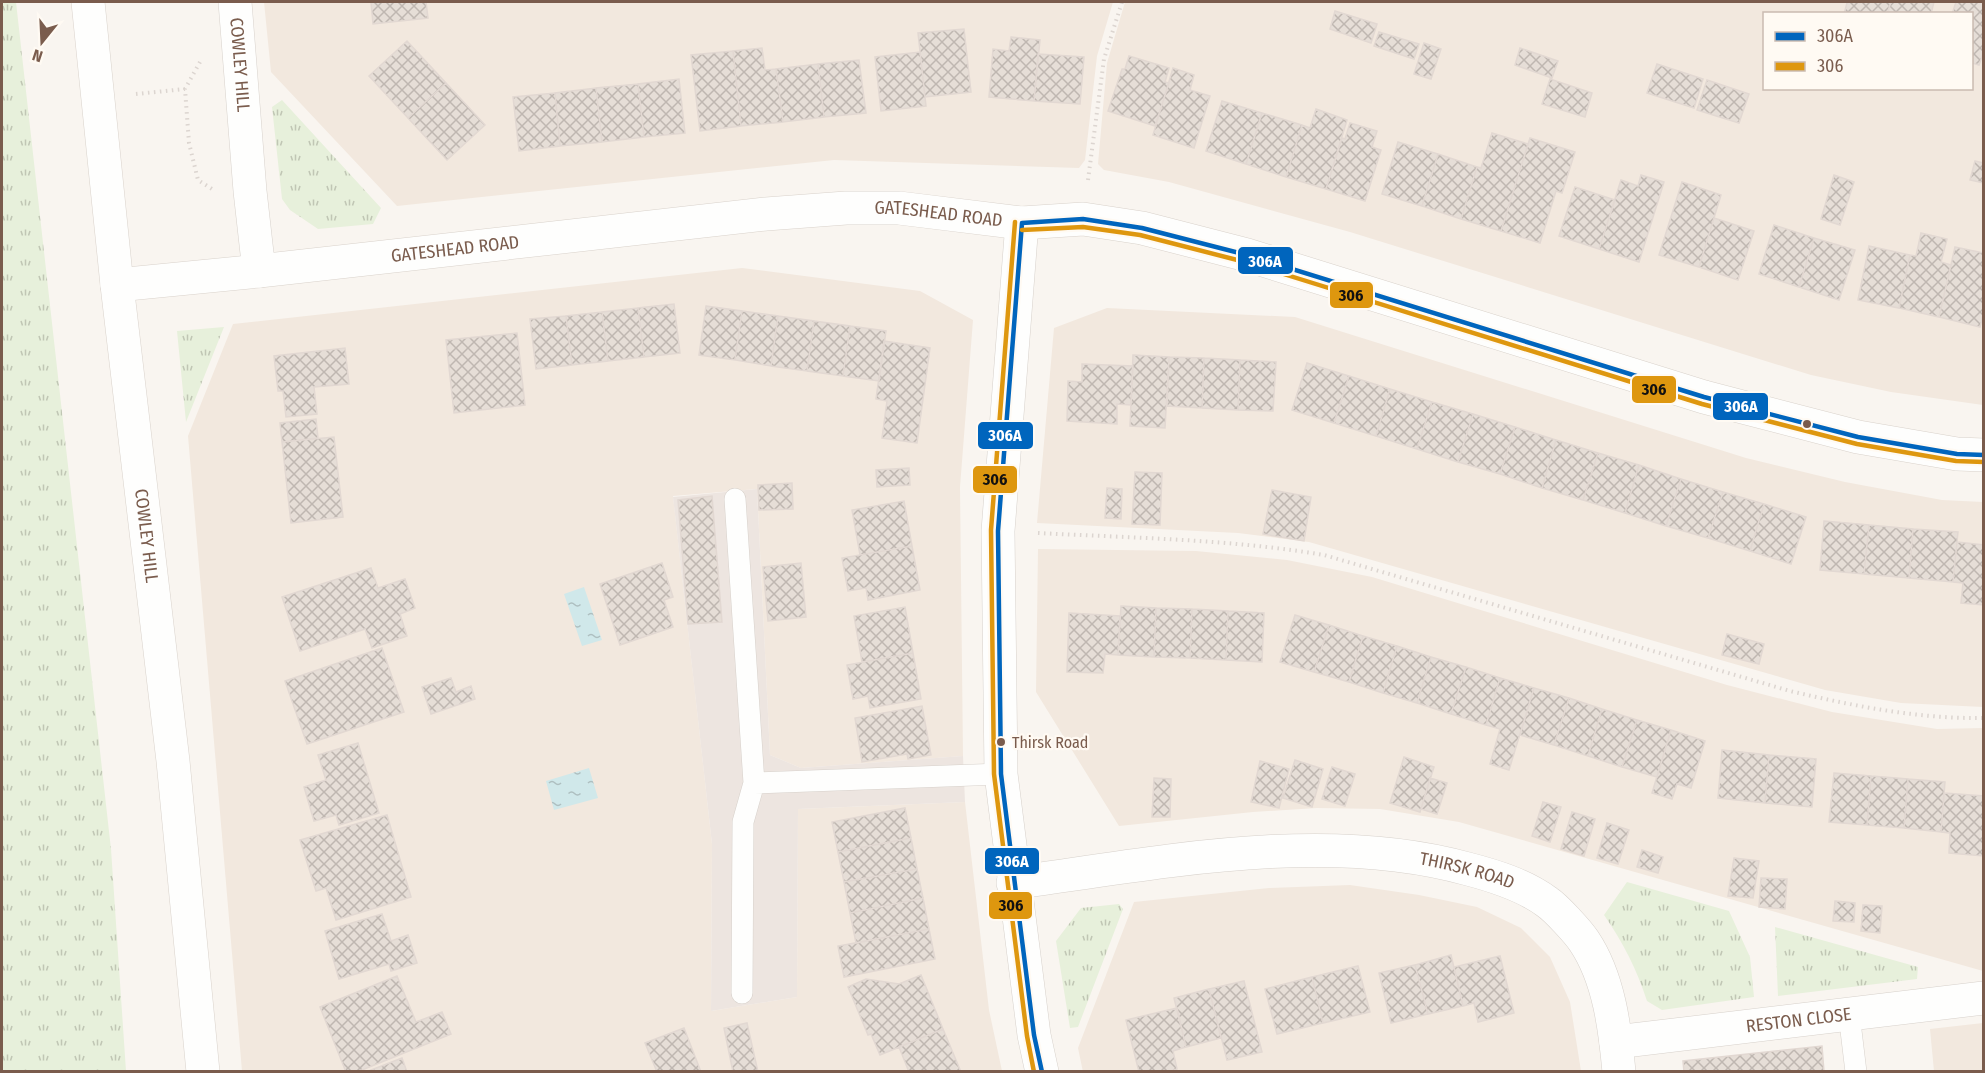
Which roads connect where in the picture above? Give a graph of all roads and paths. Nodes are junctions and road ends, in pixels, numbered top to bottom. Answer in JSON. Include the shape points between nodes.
{"nodes":[{"id":1,"x":88,"y":2,"type":"edge"},
{"id":2,"x":235,"y":2,"type":"edge"},
{"id":3,"x":1122,"y":2,"type":"edge"},
{"id":4,"x":1083,"y":219,"type":"junction"},
{"id":5,"x":1022,"y":223,"type":"junction"},
{"id":6,"x":259,"y":271,"type":"junction"},
{"id":7,"x":117,"y":285,"type":"junction"},
{"id":8,"x":1983,"y":455,"type":"edge"},
{"id":9,"x":735,"y":499,"type":"dead end"},
{"id":10,"x":998,"y":531,"type":"junction"},
{"id":11,"x":1983,"y":718,"type":"edge"},
{"id":12,"x":1001,"y":774,"type":"junction"},
{"id":13,"x":754,"y":783,"type":"junction"},
{"id":14,"x":1013,"y":883,"type":"junction"},
{"id":15,"x":742,"y":993,"type":"dead end"},
{"id":16,"x":1983,"y":998,"type":"edge"},
{"id":17,"x":1849,"y":1014,"type":"junction"},
{"id":18,"x":1618,"y":1057,"type":"edge"},
{"id":19,"x":203,"y":1071,"type":"edge"},
{"id":20,"x":1042,"y":1071,"type":"edge"},
{"id":21,"x":1856,"y":1071,"type":"edge"}],
"edges":[{"from":1,"to":7,"type":"street","name":"COWLEY HILL"},
{"from":2,"to":6,"type":"street","name":"COWLEY HILL"},
{"from":3,"to":4,"type":"path","via":[[1104,59]]},
{"from":4,"to":5,"type":"street","name":"GATESHEAD ROAD"},
{"from":4,"to":8,"type":"street","name":"GATESHEAD ROAD","via":[[1142,228],[1247,255],[1715,399],[1858,437]]},
{"from":5,"to":6,"type":"street","name":"GATESHEAD ROAD","via":[[899,208],[846,208]]},
{"from":5,"to":10,"type":"street"},
{"from":6,"to":7,"type":"street","name":"GATESHEAD ROAD"},
{"from":7,"to":19,"type":"street","name":"COWLEY HILL","via":[[173,761]]},
{"from":9,"to":13,"type":"lane"},
{"from":10,"to":11,"type":"path","via":[[1226,543],[1324,555],[1791,691],[1893,712]]},
{"from":10,"to":12,"type":"street"},
{"from":12,"to":13,"type":"lane"},
{"from":12,"to":14,"type":"street"},
{"from":13,"to":15,"type":"lane","via":[[742,822]]},
{"from":14,"to":18,"type":"street","name":"THIRSK ROAD","via":[[1227,854],[1346,852],[1438,860],[1500,878],[1548,902],[1584,942],[1606,988]]},
{"from":14,"to":20,"type":"street"},
{"from":16,"to":17,"type":"street","name":"RESTON CLOSE"},
{"from":17,"to":18,"type":"street","name":"RESTON CLOSE"},
{"from":17,"to":21,"type":"lane"}]}
